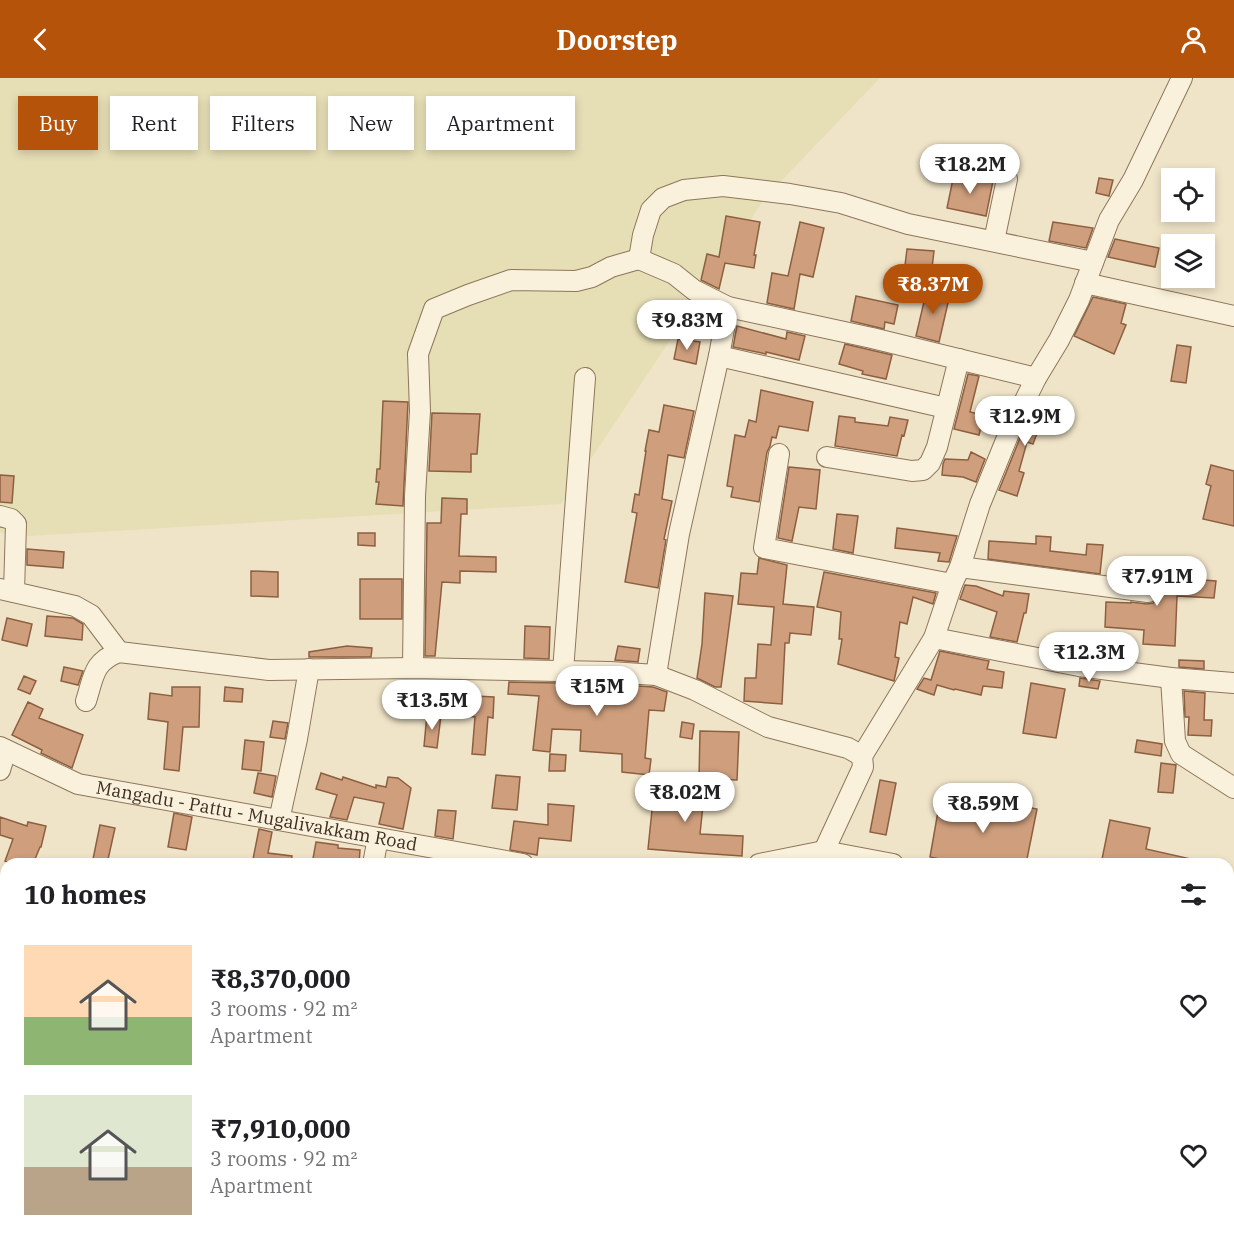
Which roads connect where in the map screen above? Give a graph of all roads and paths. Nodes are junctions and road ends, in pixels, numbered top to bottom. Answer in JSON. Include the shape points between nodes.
{"nodes":[{"id":1,"x":1182,"y":78,"type":"edge"},
{"id":2,"x":1007,"y":179,"type":"dead end"},
{"id":3,"x":994,"y":242,"type":"junction"},
{"id":4,"x":639,"y":259,"type":"junction"},
{"id":5,"x":1093,"y":262,"type":"junction"},
{"id":6,"x":1085,"y":283,"type":"junction"},
{"id":7,"x":728,"y":307,"type":"junction"},
{"id":8,"x":1234,"y":316,"type":"edge"},
{"id":9,"x":719,"y":356,"type":"junction"},
{"id":10,"x":958,"y":359,"type":"junction"},
{"id":11,"x":585,"y":378,"type":"dead end"},
{"id":12,"x":1036,"y":378,"type":"junction"},
{"id":13,"x":946,"y":408,"type":"junction"},
{"id":14,"x":779,"y":454,"type":"dead end"},
{"id":15,"x":827,"y":457,"type":"dead end"},
{"id":16,"x":0,"y":516,"type":"edge"},
{"id":17,"x":956,"y":576,"type":"junction"},
{"id":18,"x":7,"y":590,"type":"edge"},
{"id":19,"x":1148,"y":592,"type":"dead end"},
{"id":20,"x":934,"y":638,"type":"junction"},
{"id":21,"x":119,"y":652,"type":"junction"},
{"id":22,"x":413,"y":668,"type":"junction"},
{"id":23,"x":309,"y":669,"type":"junction"},
{"id":24,"x":563,"y":671,"type":"junction"},
{"id":25,"x":656,"y":675,"type":"junction"},
{"id":26,"x":1171,"y":678,"type":"junction"},
{"id":27,"x":1234,"y":683,"type":"edge"},
{"id":28,"x":86,"y":701,"type":"dead end"},
{"id":29,"x":3,"y":749,"type":"edge"},
{"id":30,"x":862,"y":756,"type":"junction"},
{"id":31,"x":0,"y":770,"type":"edge"},
{"id":32,"x":1234,"y":788,"type":"edge"},
{"id":33,"x":279,"y":820,"type":"junction"},
{"id":34,"x":378,"y":838,"type":"junction"},
{"id":35,"x":824,"y":851,"type":"junction"},
{"id":36,"x":374,"y":858,"type":"edge"},
{"id":37,"x":490,"y":858,"type":"edge"},
{"id":38,"x":789,"y":858,"type":"edge"},
{"id":39,"x":860,"y":858,"type":"edge"}],
"edges":[{"from":1,"to":5,"type":"street","via":[[1133,180],[1109,220]]},
{"from":2,"to":3,"type":"street"},
{"from":3,"to":4,"type":"street","via":[[908,224],[841,203],[723,186],[684,190],[663,198],[651,210]]},
{"from":3,"to":5,"type":"street"},
{"from":4,"to":7,"type":"street","via":[[674,274],[694,290]]},
{"from":4,"to":22,"type":"street","via":[[576,281],[511,280],[434,309],[418,354]]},
{"from":5,"to":6,"type":"street"},
{"from":6,"to":8,"type":"street"},
{"from":6,"to":12,"type":"street","via":[[1059,340]]},
{"from":7,"to":9,"type":"street"},
{"from":7,"to":10,"type":"street"},
{"from":9,"to":13,"type":"street"},
{"from":9,"to":25,"type":"street","via":[[679,534]]},
{"from":10,"to":12,"type":"street"},
{"from":10,"to":13,"type":"street"},
{"from":11,"to":24,"type":"street"},
{"from":12,"to":17,"type":"street","via":[[980,504]]},
{"from":13,"to":15,"type":"street","via":[[937,447],[923,470]]},
{"from":14,"to":17,"type":"street","via":[[764,548]]},
{"from":16,"to":18,"type":"street","via":[[16,524]]},
{"from":17,"to":19,"type":"street"},
{"from":17,"to":20,"type":"street"},
{"from":18,"to":21,"type":"street","via":[[75,606],[92,615]]},
{"from":20,"to":26,"type":"street","via":[[1080,666]]},
{"from":20,"to":30,"type":"street"},
{"from":21,"to":23,"type":"street","via":[[269,670]]},
{"from":21,"to":28,"type":"street","via":[[99,664]]},
{"from":22,"to":23,"type":"street"},
{"from":22,"to":24,"type":"street"},
{"from":23,"to":33,"type":"street"},
{"from":24,"to":25,"type":"street"},
{"from":25,"to":30,"type":"street","via":[[768,727],[848,748]]},
{"from":26,"to":27,"type":"street"},
{"from":26,"to":32,"type":"street","via":[[1175,741],[1181,754]]},
{"from":29,"to":31,"type":"street"},
{"from":29,"to":33,"type":"street","name":"Mangadu - Pattu - Mugalivakkam Road","via":[[78,784]]},
{"from":30,"to":35,"type":"street","via":[[863,767]]},
{"from":33,"to":34,"type":"street","name":"Mangadu - Pattu - Mugalivakkam Road"},
{"from":34,"to":36,"type":"street"},
{"from":34,"to":37,"type":"street","name":"Mangadu - Pattu - Mugalivakkam Road"},
{"from":35,"to":38,"type":"street"},
{"from":35,"to":39,"type":"street"}]}
